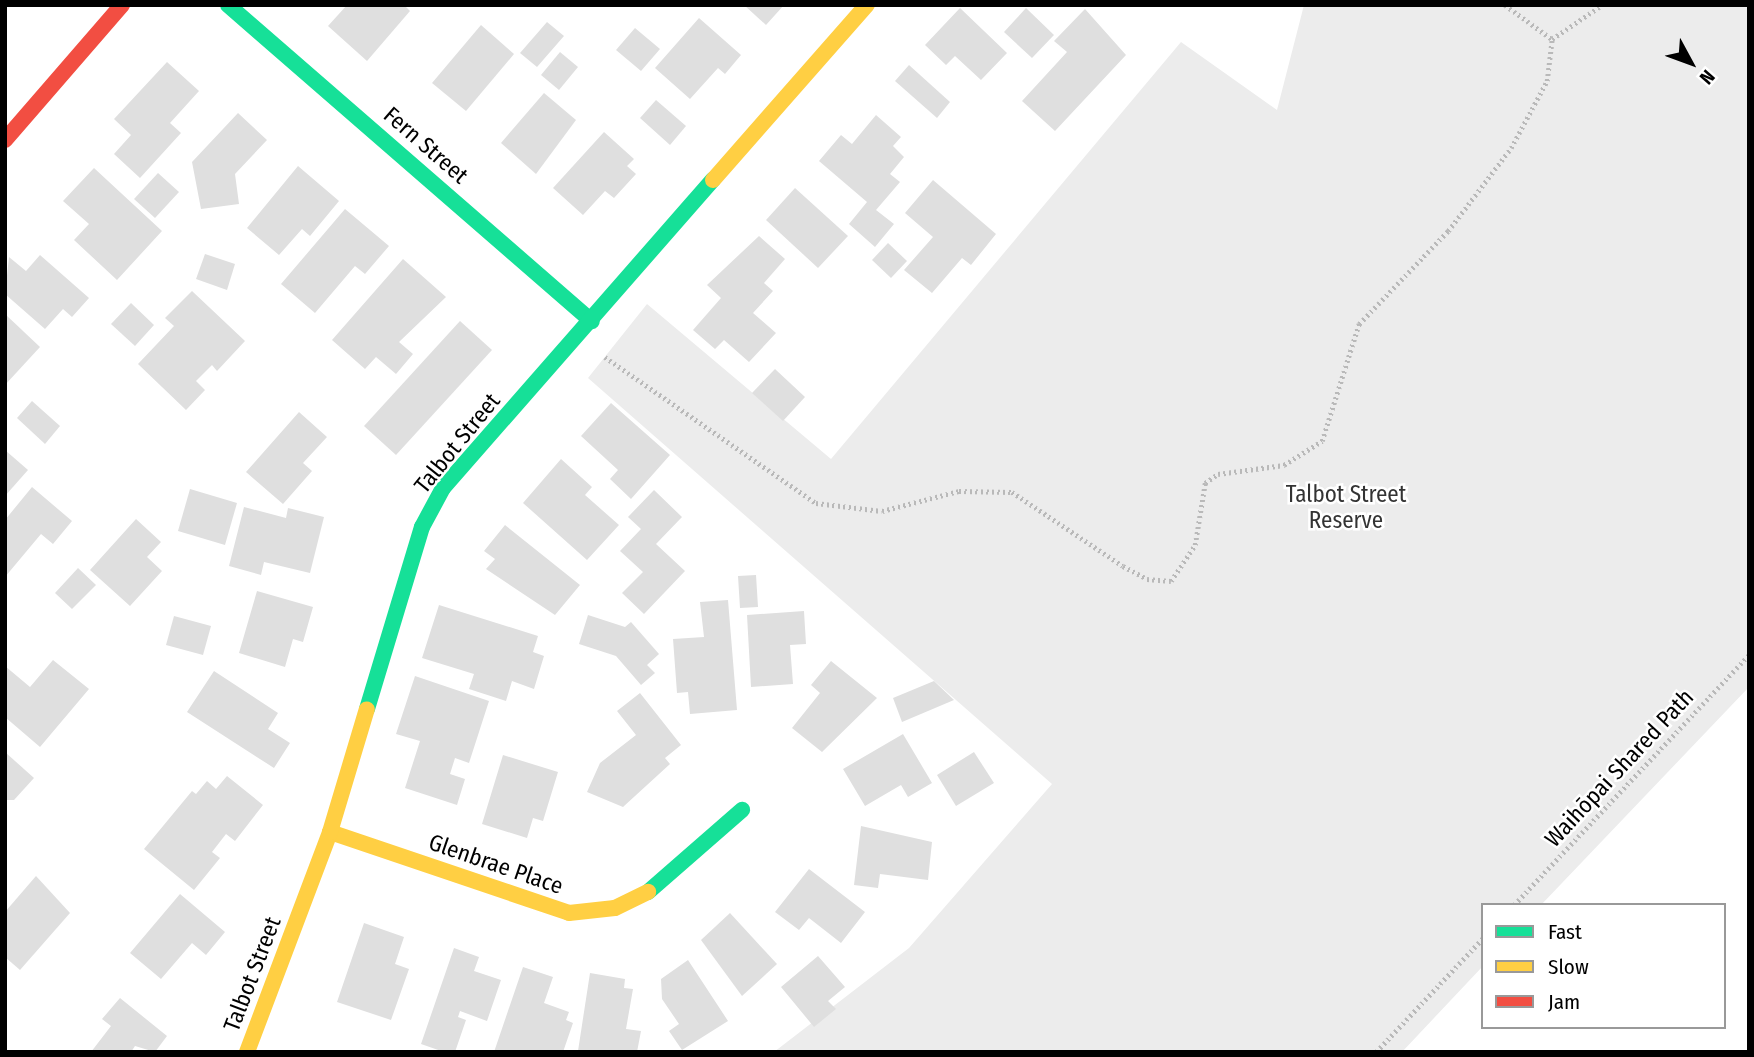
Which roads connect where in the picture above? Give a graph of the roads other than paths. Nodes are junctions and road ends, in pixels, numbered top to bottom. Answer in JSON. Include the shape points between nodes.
{"nodes":[{"id":1,"x":122,"y":5,"type":"edge"},
{"id":2,"x":228,"y":5,"type":"edge"},
{"id":3,"x":867,"y":5,"type":"edge"},
{"id":4,"x":5,"y":140,"type":"edge"},
{"id":5,"x":592,"y":321,"type":"junction"},
{"id":6,"x":742,"y":810,"type":"dead end"},
{"id":7,"x":330,"y":832,"type":"junction"},
{"id":8,"x":247,"y":1052,"type":"edge"}],
"edges":[{"from":1,"to":4,"type":"street"},
{"from":2,"to":5,"type":"street","name":"Fern Street"},
{"from":3,"to":5,"type":"street","name":"Talbot Street"},
{"from":5,"to":7,"type":"street","name":"Talbot Street","via":[[443,488],[422,527]]},
{"from":6,"to":7,"type":"street","name":"Glenbrae Place","via":[[651,890],[615,908],[569,913]]},
{"from":7,"to":8,"type":"street","name":"Talbot Street"}]}
